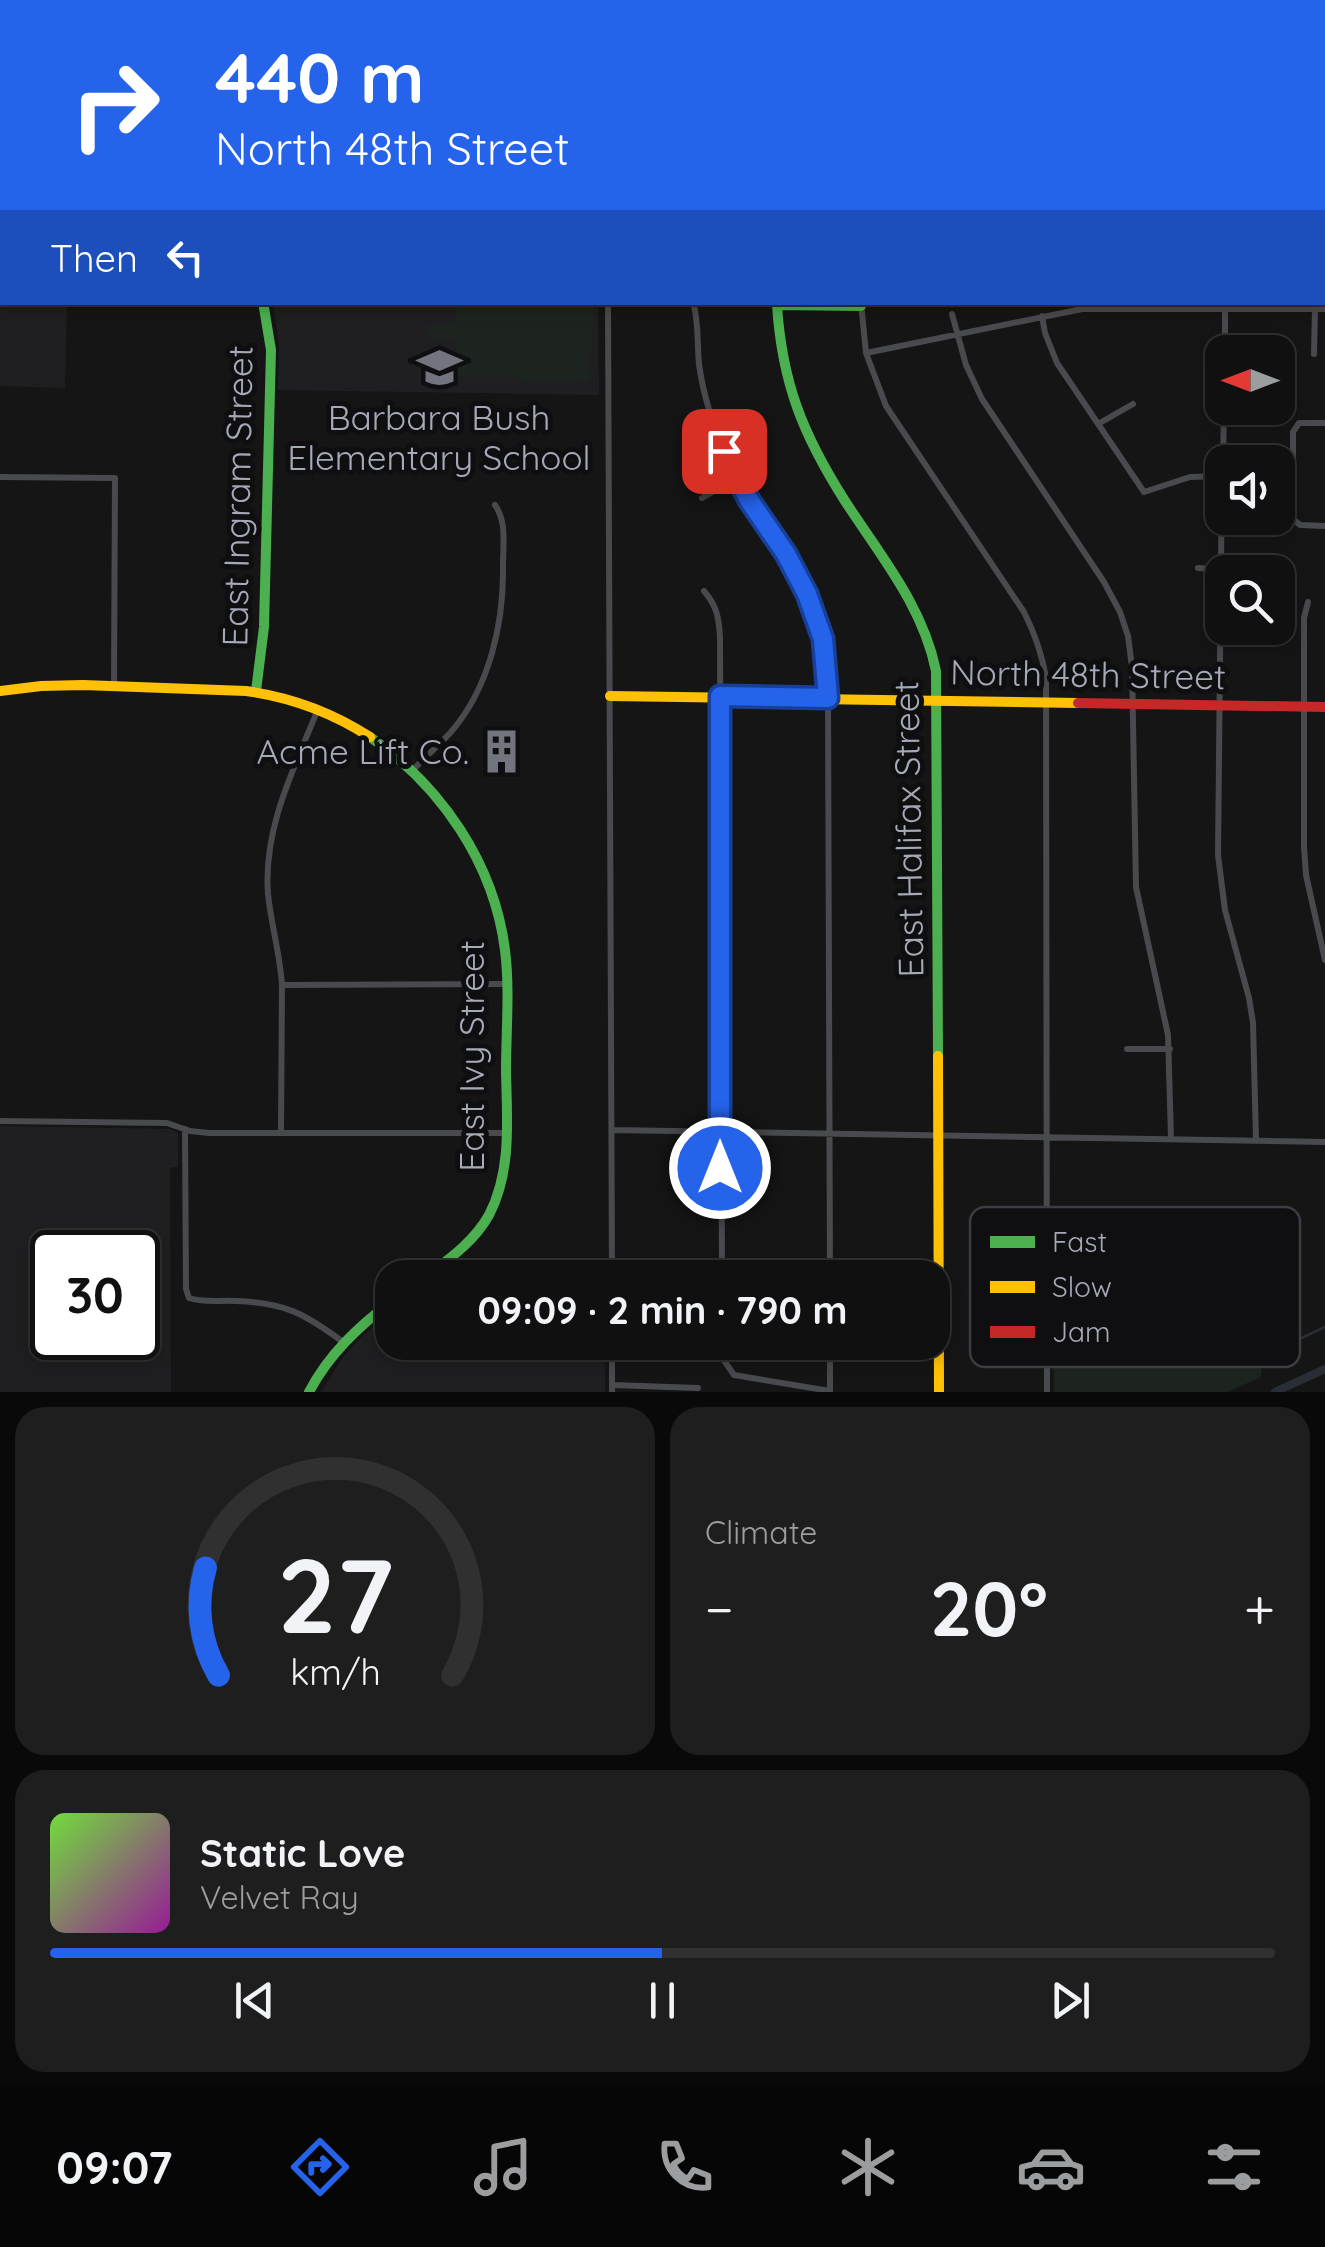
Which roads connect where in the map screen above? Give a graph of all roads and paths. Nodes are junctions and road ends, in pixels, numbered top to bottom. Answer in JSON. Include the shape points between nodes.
{"nodes":[{"id":1,"x":264,"y":305,"type":"edge"},
{"id":2,"x":608,"y":305,"type":"edge"},
{"id":3,"x":694,"y":305,"type":"edge"},
{"id":4,"x":777,"y":305,"type":"edge"},
{"id":5,"x":861,"y":305,"type":"edge"},
{"id":6,"x":1226,"y":305,"type":"edge"},
{"id":7,"x":1315,"y":309,"type":"junction"},
{"id":8,"x":1325,"y":309,"type":"edge"},
{"id":9,"x":952,"y":314,"type":"dead end"},
{"id":10,"x":1042,"y":316,"type":"junction"},
{"id":11,"x":957,"y":334,"type":"junction"},
{"id":12,"x":1225,"y":335,"type":"edge"},
{"id":13,"x":866,"y":354,"type":"junction"},
{"id":14,"x":1314,"y":354,"type":"dead end"},
{"id":15,"x":1134,"y":404,"type":"dead end"},
{"id":16,"x":1098,"y":424,"type":"junction"},
{"id":17,"x":1325,"y":424,"type":"edge"},
{"id":18,"x":1205,"y":473,"type":"edge"},
{"id":19,"x":0,"y":477,"type":"edge"},
{"id":20,"x":738,"y":478,"type":"junction"},
{"id":21,"x":702,"y":498,"type":"dead end"},
{"id":22,"x":496,"y":505,"type":"dead end"},
{"id":23,"x":1325,"y":526,"type":"edge"},
{"id":24,"x":1198,"y":568,"type":"dead end"},
{"id":25,"x":1205,"y":568,"type":"edge"},
{"id":26,"x":704,"y":591,"type":"dead end"},
{"id":27,"x":1308,"y":602,"type":"dead end"},
{"id":28,"x":1219,"y":645,"type":"edge"},
{"id":29,"x":114,"y":687,"type":"junction"},
{"id":30,"x":0,"y":691,"type":"edge"},
{"id":31,"x":256,"y":692,"type":"junction"},
{"id":32,"x":610,"y":696,"type":"junction"},
{"id":33,"x":720,"y":696,"type":"junction"},
{"id":34,"x":828,"y":698,"type":"junction"},
{"id":35,"x":936,"y":700,"type":"junction"},
{"id":36,"x":1046,"y":702,"type":"junction"},
{"id":37,"x":1133,"y":704,"type":"junction"},
{"id":38,"x":1218,"y":705,"type":"junction"},
{"id":39,"x":1304,"y":706,"type":"junction"},
{"id":40,"x":1325,"y":707,"type":"edge"},
{"id":41,"x":318,"y":709,"type":"junction"},
{"id":42,"x":412,"y":770,"type":"junction"},
{"id":43,"x":1325,"y":960,"type":"edge"},
{"id":44,"x":506,"y":984,"type":"junction"},
{"id":45,"x":282,"y":985,"type":"junction"},
{"id":46,"x":1170,"y":1048,"type":"junction"},
{"id":47,"x":1127,"y":1049,"type":"dead end"},
{"id":48,"x":0,"y":1120,"type":"edge"},
{"id":49,"x":185,"y":1129,"type":"junction"},
{"id":50,"x":612,"y":1130,"type":"junction"},
{"id":51,"x":720,"y":1132,"type":"junction"},
{"id":52,"x":282,"y":1133,"type":"junction"},
{"id":53,"x":506,"y":1133,"type":"junction"},
{"id":54,"x":830,"y":1134,"type":"junction"},
{"id":55,"x":940,"y":1136,"type":"junction"},
{"id":56,"x":1048,"y":1137,"type":"junction"},
{"id":57,"x":1171,"y":1138,"type":"junction"},
{"id":58,"x":1256,"y":1140,"type":"junction"},
{"id":59,"x":1325,"y":1142,"type":"edge"},
{"id":60,"x":1046,"y":1207,"type":"edge"},
{"id":61,"x":447,"y":1260,"type":"edge"},
{"id":62,"x":612,"y":1260,"type":"edge"},
{"id":63,"x":722,"y":1260,"type":"edge"},
{"id":64,"x":830,"y":1260,"type":"edge"},
{"id":65,"x":375,"y":1314,"type":"edge"},
{"id":66,"x":343,"y":1342,"type":"junction"},
{"id":67,"x":612,"y":1360,"type":"edge"},
{"id":68,"x":724,"y":1360,"type":"edge"},
{"id":69,"x":830,"y":1360,"type":"edge"},
{"id":70,"x":1047,"y":1367,"type":"edge"},
{"id":71,"x":698,"y":1388,"type":"dead end"},
{"id":72,"x":612,"y":1389,"type":"edge"},
{"id":73,"x":662,"y":1390,"type":"edge"},
{"id":74,"x":830,"y":1391,"type":"edge"},
{"id":75,"x":309,"y":1392,"type":"edge"},
{"id":76,"x":940,"y":1392,"type":"edge"},
{"id":77,"x":1047,"y":1392,"type":"edge"}],
"edges":[{"from":1,"to":31,"type":"street","name":"East Ingram Street","via":[[271,348],[268,498]]},
{"from":2,"to":32,"type":"street"},
{"from":3,"to":20,"type":"street","via":[[704,393]]},
{"from":4,"to":35,"type":"street","name":"East Halifax Street","via":[[782,366],[800,423],[920,618],[933,650]]},
{"from":5,"to":13,"type":"street"},
{"from":6,"to":7,"type":"street"},
{"from":6,"to":10,"type":"street"},
{"from":6,"to":12,"type":"street"},
{"from":7,"to":8,"type":"street"},
{"from":7,"to":14,"type":"street"},
{"from":9,"to":11,"type":"street"},
{"from":10,"to":11,"type":"street"},
{"from":10,"to":16,"type":"street","via":[[1050,349]]},
{"from":11,"to":13,"type":"street"},
{"from":11,"to":37,"type":"street","via":[[982,399],[1115,602],[1128,636]]},
{"from":13,"to":36,"type":"street","via":[[886,406],[1031,626],[1043,658]]},
{"from":15,"to":16,"type":"street"},
{"from":16,"to":18,"type":"street","via":[[1144,492]]},
{"from":17,"to":23,"type":"street","via":[[1299,423],[1293,432],[1293,519],[1300,526]]},
{"from":19,"to":29,"type":"street","via":[[115,478]]},
{"from":20,"to":21,"type":"street"},
{"from":20,"to":34,"type":"street","via":[[812,604]]},
{"from":22,"to":42,"type":"street","via":[[503,524],[504,587],[496,641],[466,712]]},
{"from":24,"to":25,"type":"street"},
{"from":26,"to":33,"type":"street","via":[[718,616]]},
{"from":27,"to":39,"type":"street"},
{"from":28,"to":38,"type":"street"},
{"from":29,"to":30,"type":"street"},
{"from":29,"to":31,"type":"street"},
{"from":31,"to":41,"type":"street"},
{"from":32,"to":33,"type":"street","name":"North 48th Street"},
{"from":32,"to":50,"type":"street"},
{"from":33,"to":34,"type":"street","name":"North 48th Street"},
{"from":33,"to":51,"type":"street"},
{"from":34,"to":35,"type":"street","name":"North 48th Street"},
{"from":34,"to":54,"type":"street"},
{"from":35,"to":36,"type":"street","name":"North 48th Street"},
{"from":35,"to":55,"type":"street","name":"East Halifax Street"},
{"from":36,"to":37,"type":"street","name":"North 48th Street"},
{"from":36,"to":56,"type":"street"},
{"from":37,"to":38,"type":"street","name":"North 48th Street"},
{"from":37,"to":46,"type":"street","via":[[1136,888]]},
{"from":38,"to":39,"type":"street","name":"North 48th Street"},
{"from":38,"to":58,"type":"street","via":[[1218,855],[1253,1023]]},
{"from":39,"to":40,"type":"street","name":"North 48th Street"},
{"from":39,"to":43,"type":"street","via":[[1306,875]]},
{"from":41,"to":42,"type":"street","via":[[376,740]]},
{"from":41,"to":45,"type":"street","via":[[268,855]]},
{"from":42,"to":44,"type":"street","name":"East Ivy Street","via":[[465,833],[486,876],[504,943]]},
{"from":44,"to":45,"type":"street"},
{"from":44,"to":53,"type":"street","name":"East Ivy Street"},
{"from":45,"to":52,"type":"street"},
{"from":46,"to":47,"type":"street"},
{"from":46,"to":57,"type":"street"},
{"from":48,"to":49,"type":"street","via":[[167,1123]]},
{"from":49,"to":52,"type":"street"},
{"from":49,"to":66,"type":"street","via":[[189,1298],[294,1311]]},
{"from":50,"to":51,"type":"street"},
{"from":50,"to":62,"type":"street"},
{"from":51,"to":54,"type":"street"},
{"from":51,"to":63,"type":"street"},
{"from":52,"to":53,"type":"street"},
{"from":53,"to":61,"type":"street","name":"East Ivy Street","via":[[502,1182],[487,1219]]},
{"from":54,"to":55,"type":"street"},
{"from":54,"to":64,"type":"street"},
{"from":55,"to":56,"type":"street"},
{"from":55,"to":76,"type":"street","name":"East Halifax Street"},
{"from":56,"to":57,"type":"street"},
{"from":56,"to":60,"type":"street"},
{"from":57,"to":58,"type":"street"},
{"from":58,"to":59,"type":"street"},
{"from":65,"to":66,"type":"street"},
{"from":66,"to":75,"type":"street"},
{"from":67,"to":72,"type":"street"},
{"from":68,"to":74,"type":"street","via":[[742,1378]]},
{"from":69,"to":74,"type":"street"},
{"from":70,"to":77,"type":"street"},
{"from":71,"to":73,"type":"street"},
{"from":72,"to":73,"type":"street"}]}
